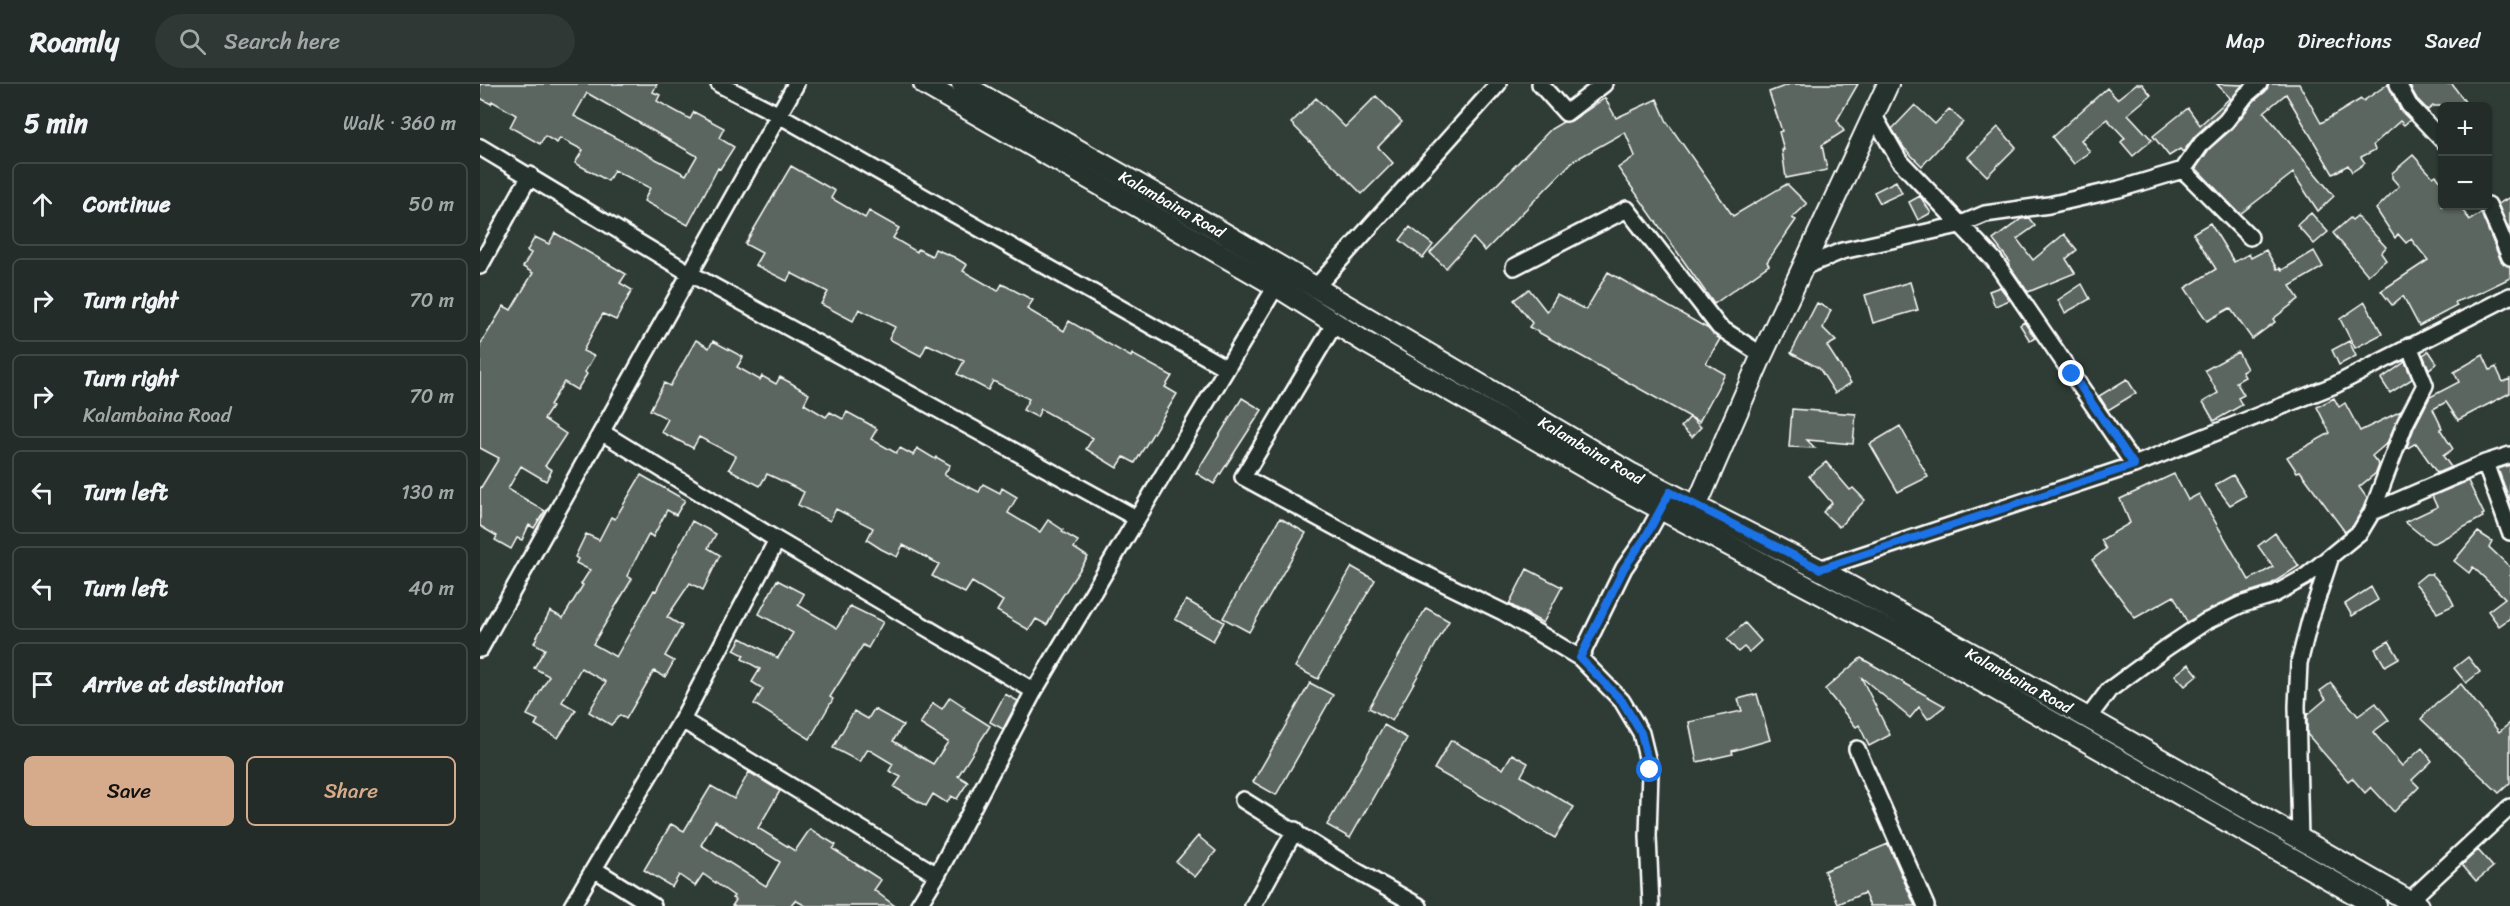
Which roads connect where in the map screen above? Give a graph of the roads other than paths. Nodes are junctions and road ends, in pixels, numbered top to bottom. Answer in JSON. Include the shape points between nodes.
{"nodes":[{"id":1,"x":719,"y":84,"type":"edge"},
{"id":2,"x":796,"y":84,"type":"edge"},
{"id":3,"x":924,"y":84,"type":"edge"},
{"id":4,"x":962,"y":84,"type":"edge"},
{"id":5,"x":1498,"y":84,"type":"edge"},
{"id":6,"x":1540,"y":84,"type":"edge"},
{"id":7,"x":1604,"y":84,"type":"edge"},
{"id":8,"x":2259,"y":84,"type":"edge"},
{"id":9,"x":2398,"y":84,"type":"edge"},
{"id":10,"x":1879,"y":96,"type":"edge"},
{"id":11,"x":779,"y":115,"type":"junction"},
{"id":12,"x":2438,"y":136,"type":"edge"},
{"id":13,"x":480,"y":147,"type":"edge"},
{"id":14,"x":2183,"y":170,"type":"junction"},
{"id":15,"x":530,"y":175,"type":"junction"},
{"id":16,"x":2489,"y":210,"type":"edge"},
{"id":17,"x":1959,"y":225,"type":"junction"},
{"id":18,"x":2250,"y":237,"type":"dead end"},
{"id":19,"x":2510,"y":257,"type":"edge"},
{"id":20,"x":480,"y":266,"type":"edge"},
{"id":21,"x":1514,"y":267,"type":"dead end"},
{"id":22,"x":1802,"y":268,"type":"junction"},
{"id":23,"x":691,"y":274,"type":"junction"},
{"id":24,"x":1276,"y":286,"type":"junction"},
{"id":25,"x":1316,"y":287,"type":"junction"},
{"id":26,"x":2510,"y":296,"type":"edge"},
{"id":27,"x":1335,"y":323,"type":"junction"},
{"id":28,"x":2409,"y":346,"type":"junction"},
{"id":29,"x":1762,"y":355,"type":"junction"},
{"id":30,"x":1226,"y":368,"type":"junction"},
{"id":31,"x":603,"y":433,"type":"junction"},
{"id":32,"x":2510,"y":455,"type":"edge"},
{"id":33,"x":2485,"y":463,"type":"junction"},
{"id":34,"x":2134,"y":465,"type":"junction"},
{"id":35,"x":1670,"y":492,"type":"junction"},
{"id":36,"x":1697,"y":505,"type":"junction"},
{"id":37,"x":1661,"y":510,"type":"junction"},
{"id":38,"x":2372,"y":512,"type":"junction"},
{"id":39,"x":1136,"y":518,"type":"junction"},
{"id":40,"x":1688,"y":524,"type":"junction"},
{"id":41,"x":2510,"y":532,"type":"edge"},
{"id":42,"x":777,"y":540,"type":"junction"},
{"id":43,"x":2331,"y":556,"type":"junction"},
{"id":44,"x":1820,"y":569,"type":"junction"},
{"id":45,"x":481,"y":646,"type":"edge"},
{"id":46,"x":1580,"y":658,"type":"junction"},
{"id":47,"x":1034,"y":691,"type":"junction"},
{"id":48,"x":2088,"y":718,"type":"junction"},
{"id":49,"x":682,"y":720,"type":"junction"},
{"id":50,"x":1857,"y":749,"type":"dead end"},
{"id":51,"x":1243,"y":800,"type":"dead end"},
{"id":52,"x":2510,"y":807,"type":"edge"},
{"id":53,"x":1295,"y":831,"type":"junction"},
{"id":54,"x":2300,"y":840,"type":"junction"},
{"id":55,"x":594,"y":869,"type":"junction"},
{"id":56,"x":937,"y":875,"type":"junction"},
{"id":57,"x":2413,"y":904,"type":"edge"},
{"id":58,"x":572,"y":906,"type":"edge"},
{"id":59,"x":653,"y":906,"type":"edge"},
{"id":60,"x":918,"y":906,"type":"edge"},
{"id":61,"x":1253,"y":906,"type":"edge"},
{"id":62,"x":1419,"y":906,"type":"edge"},
{"id":63,"x":1652,"y":906,"type":"edge"},
{"id":64,"x":1926,"y":906,"type":"edge"},
{"id":65,"x":2376,"y":906,"type":"edge"}],
"edges":[{"from":1,"to":11,"type":"street"},
{"from":2,"to":11,"type":"street"},
{"from":3,"to":24,"type":"main road"},
{"from":4,"to":25,"type":"main road","name":"Kalambaina Road"},
{"from":5,"to":25,"type":"street"},
{"from":6,"to":7,"type":"street","via":[[1566,113]]},
{"from":8,"to":14,"type":"street","via":[[2202,143]]},
{"from":9,"to":12,"type":"street","via":[[2409,105]]},
{"from":10,"to":17,"type":"street","via":[[1899,160]]},
{"from":10,"to":22,"type":"main road"},
{"from":11,"to":23,"type":"street"},
{"from":11,"to":30,"type":"street"},
{"from":13,"to":15,"type":"street"},
{"from":14,"to":17,"type":"street","via":[[2049,205],[1985,214]]},
{"from":14,"to":18,"type":"street"},
{"from":15,"to":20,"type":"street"},
{"from":15,"to":23,"type":"street"},
{"from":16,"to":19,"type":"street"},
{"from":17,"to":22,"type":"street","via":[[1842,250]]},
{"from":17,"to":34,"type":"street","via":[[1994,260]]},
{"from":21,"to":29,"type":"street","via":[[1627,209],[1719,327]]},
{"from":22,"to":29,"type":"main road"},
{"from":23,"to":31,"type":"street"},
{"from":23,"to":39,"type":"street"},
{"from":24,"to":27,"type":"main road"},
{"from":24,"to":30,"type":"street"},
{"from":25,"to":35,"type":"main road","name":"Kalambaina Road","via":[[1632,474]]},
{"from":26,"to":28,"type":"street"},
{"from":27,"to":37,"type":"main road"},
{"from":27,"to":46,"type":"street","via":[[1243,477],[1392,558],[1503,612]]},
{"from":28,"to":34,"type":"street","via":[[2335,385]]},
{"from":28,"to":38,"type":"street","via":[[2426,385],[2405,424]]},
{"from":29,"to":36,"type":"main road"},
{"from":30,"to":39,"type":"street"},
{"from":31,"to":42,"type":"street"},
{"from":31,"to":45,"type":"street"},
{"from":32,"to":33,"type":"street"},
{"from":33,"to":38,"type":"street"},
{"from":33,"to":41,"type":"street"},
{"from":34,"to":44,"type":"street"},
{"from":35,"to":36,"type":"main road","name":"Kalambaina Road"},
{"from":35,"to":37,"type":"street"},
{"from":36,"to":40,"type":"main road"},
{"from":36,"to":44,"type":"main road","name":"Kalambaina Road"},
{"from":37,"to":40,"type":"main road"},
{"from":37,"to":46,"type":"street","via":[[1624,568]]},
{"from":38,"to":43,"type":"street","via":[[2360,532]]},
{"from":39,"to":47,"type":"street"},
{"from":40,"to":65,"type":"main road","via":[[1921,647]]},
{"from":42,"to":47,"type":"street"},
{"from":42,"to":49,"type":"street"},
{"from":43,"to":48,"type":"street","via":[[2273,595],[2205,622],[2109,690]]},
{"from":43,"to":54,"type":"street","via":[[2299,663]]},
{"from":44,"to":48,"type":"main road","name":"Kalambaina Road"},
{"from":46,"to":63,"type":"street","via":[[1622,701],[1641,733],[1650,770]]},
{"from":47,"to":56,"type":"street"},
{"from":48,"to":54,"type":"main road","name":"Kalambaina Road"},
{"from":49,"to":55,"type":"street"},
{"from":49,"to":56,"type":"street"},
{"from":50,"to":64,"type":"street"},
{"from":51,"to":53,"type":"street"},
{"from":52,"to":57,"type":"street"},
{"from":53,"to":61,"type":"street"},
{"from":53,"to":62,"type":"street"},
{"from":54,"to":57,"type":"main road","name":"Kalambaina Road"},
{"from":55,"to":58,"type":"street"},
{"from":55,"to":59,"type":"street"},
{"from":56,"to":60,"type":"street"}]}
